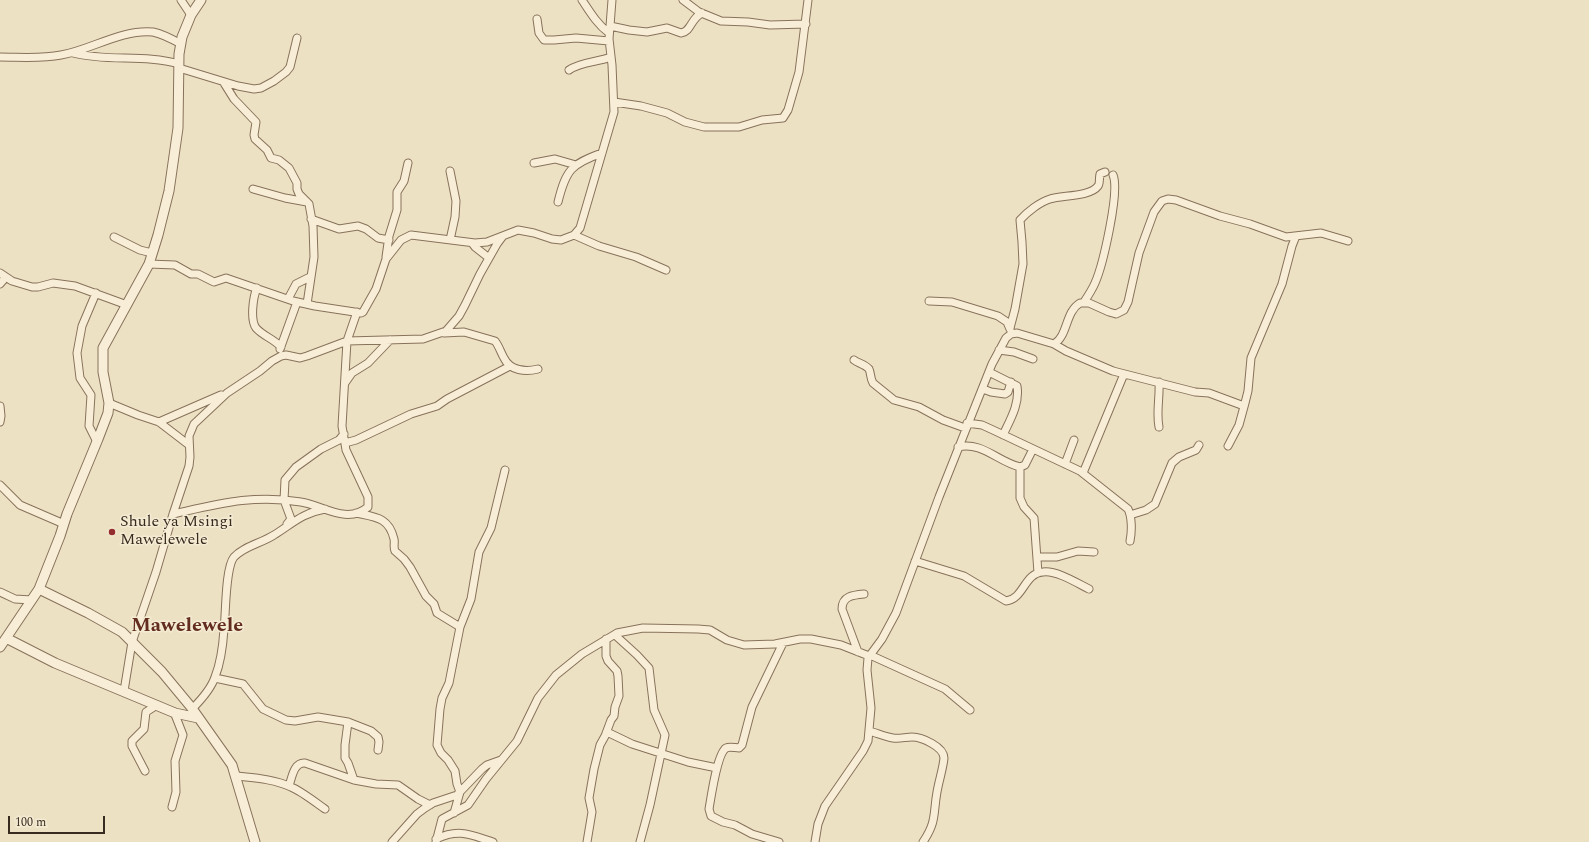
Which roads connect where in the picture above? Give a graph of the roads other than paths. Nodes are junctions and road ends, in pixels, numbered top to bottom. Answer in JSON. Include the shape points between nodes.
{"nodes":[{"id":1,"x":181,"y":0,"type":"edge"},
{"id":2,"x":201,"y":0,"type":"edge"},
{"id":3,"x":582,"y":0,"type":"edge"},
{"id":4,"x":612,"y":0,"type":"edge"},
{"id":5,"x":683,"y":0,"type":"edge"},
{"id":6,"x":808,"y":0,"type":"edge"},
{"id":7,"x":702,"y":13,"type":"junction"},
{"id":8,"x":191,"y":15,"type":"junction"},
{"id":9,"x":537,"y":19,"type":"dead end"},
{"id":10,"x":806,"y":24,"type":"junction"},
{"id":11,"x":609,"y":29,"type":"junction"},
{"id":12,"x":297,"y":38,"type":"dead end"},
{"id":13,"x":609,"y":41,"type":"junction"},
{"id":14,"x":180,"y":44,"type":"junction"},
{"id":15,"x":72,"y":52,"type":"junction"},
{"id":16,"x":0,"y":57,"type":"edge"},
{"id":17,"x":611,"y":57,"type":"junction"},
{"id":18,"x":179,"y":66,"type":"junction"},
{"id":19,"x":569,"y":70,"type":"dead end"},
{"id":20,"x":224,"y":83,"type":"junction"},
{"id":21,"x":614,"y":102,"type":"junction"},
{"id":22,"x":602,"y":152,"type":"junction"},
{"id":23,"x":408,"y":163,"type":"dead end"},
{"id":24,"x":534,"y":163,"type":"dead end"},
{"id":25,"x":576,"y":165,"type":"junction"},
{"id":26,"x":450,"y":172,"type":"dead end"},
{"id":27,"x":1105,"y":172,"type":"dead end"},
{"id":28,"x":1113,"y":174,"type":"dead end"},
{"id":29,"x":253,"y":189,"type":"dead end"},
{"id":30,"x":308,"y":202,"type":"junction"},
{"id":31,"x":558,"y":202,"type":"dead end"},
{"id":32,"x":311,"y":220,"type":"junction"},
{"id":33,"x":504,"y":235,"type":"junction"},
{"id":34,"x":574,"y":235,"type":"junction"},
{"id":35,"x":1296,"y":236,"type":"junction"},
{"id":36,"x":114,"y":237,"type":"dead end"},
{"id":37,"x":388,"y":240,"type":"junction"},
{"id":38,"x":450,"y":240,"type":"junction"},
{"id":39,"x":1348,"y":241,"type":"dead end"},
{"id":40,"x":472,"y":243,"type":"junction"},
{"id":41,"x":152,"y":253,"type":"junction"},
{"id":42,"x":489,"y":258,"type":"junction"},
{"id":43,"x":386,"y":259,"type":"junction"},
{"id":44,"x":149,"y":264,"type":"junction"},
{"id":45,"x":666,"y":270,"type":"dead end"},
{"id":46,"x":3,"y":275,"type":"edge"},
{"id":47,"x":310,"y":277,"type":"junction"},
{"id":48,"x":0,"y":284,"type":"edge"},
{"id":49,"x":257,"y":288,"type":"junction"},
{"id":50,"x":96,"y":293,"type":"junction"},
{"id":51,"x":288,"y":300,"type":"junction"},
{"id":52,"x":929,"y":301,"type":"dead end"},
{"id":53,"x":297,"y":302,"type":"junction"},
{"id":54,"x":1084,"y":302,"type":"junction"},
{"id":55,"x":306,"y":304,"type":"junction"},
{"id":56,"x":126,"y":305,"type":"junction"},
{"id":57,"x":357,"y":312,"type":"junction"},
{"id":58,"x":1011,"y":331,"type":"junction"},
{"id":59,"x":440,"y":334,"type":"junction"},
{"id":60,"x":390,"y":340,"type":"junction"},
{"id":61,"x":347,"y":341,"type":"junction"},
{"id":62,"x":1054,"y":344,"type":"junction"},
{"id":63,"x":281,"y":347,"type":"junction"},
{"id":64,"x":999,"y":350,"type":"junction"},
{"id":65,"x":276,"y":358,"type":"junction"},
{"id":66,"x":1033,"y":359,"type":"dead end"},
{"id":67,"x":854,"y":360,"type":"dead end"},
{"id":68,"x":510,"y":366,"type":"junction"},
{"id":69,"x":538,"y":369,"type":"dead end"},
{"id":70,"x":989,"y":372,"type":"junction"},
{"id":71,"x":1124,"y":374,"type":"junction"},
{"id":72,"x":1011,"y":382,"type":"junction"},
{"id":73,"x":1159,"y":382,"type":"junction"},
{"id":74,"x":344,"y":385,"type":"junction"},
{"id":75,"x":983,"y":389,"type":"junction"},
{"id":76,"x":227,"y":393,"type":"junction"},
{"id":77,"x":109,"y":403,"type":"junction"},
{"id":78,"x":0,"y":406,"type":"edge"},
{"id":79,"x":1244,"y":406,"type":"junction"},
{"id":80,"x":0,"y":422,"type":"edge"},
{"id":81,"x":159,"y":422,"type":"junction"},
{"id":82,"x":966,"y":425,"type":"junction"},
{"id":83,"x":1159,"y":427,"type":"dead end"},
{"id":84,"x":344,"y":434,"type":"junction"},
{"id":85,"x":1003,"y":435,"type":"junction"},
{"id":86,"x":1074,"y":440,"type":"dead end"},
{"id":87,"x":97,"y":442,"type":"junction"},
{"id":88,"x":345,"y":444,"type":"junction"},
{"id":89,"x":189,"y":445,"type":"junction"},
{"id":90,"x":1199,"y":445,"type":"dead end"},
{"id":91,"x":1228,"y":446,"type":"dead end"},
{"id":92,"x":958,"y":447,"type":"junction"},
{"id":93,"x":1033,"y":449,"type":"junction"},
{"id":94,"x":1065,"y":464,"type":"junction"},
{"id":95,"x":1020,"y":467,"type":"junction"},
{"id":96,"x":505,"y":470,"type":"dead end"},
{"id":97,"x":1083,"y":473,"type":"junction"},
{"id":98,"x":0,"y":485,"type":"edge"},
{"id":99,"x":284,"y":500,"type":"junction"},
{"id":100,"x":326,"y":509,"type":"junction"},
{"id":101,"x":356,"y":513,"type":"junction"},
{"id":102,"x":173,"y":514,"type":"junction"},
{"id":103,"x":1130,"y":515,"type":"junction"},
{"id":104,"x":64,"y":524,"type":"junction"},
{"id":105,"x":286,"y":526,"type":"junction"},
{"id":106,"x":1130,"y":541,"type":"dead end"},
{"id":107,"x":1094,"y":552,"type":"dead end"},
{"id":108,"x":1038,"y":557,"type":"junction"},
{"id":109,"x":915,"y":561,"type":"junction"},
{"id":110,"x":1038,"y":573,"type":"junction"},
{"id":111,"x":39,"y":589,"type":"junction"},
{"id":112,"x":1089,"y":589,"type":"dead end"},
{"id":113,"x":0,"y":592,"type":"edge"},
{"id":114,"x":864,"y":594,"type":"dead end"},
{"id":115,"x":32,"y":600,"type":"junction"},
{"id":116,"x":460,"y":627,"type":"junction"},
{"id":117,"x":615,"y":634,"type":"junction"},
{"id":118,"x":3,"y":637,"type":"edge"},
{"id":119,"x":606,"y":640,"type":"junction"},
{"id":120,"x":132,"y":642,"type":"junction"},
{"id":121,"x":783,"y":643,"type":"junction"},
{"id":122,"x":0,"y":647,"type":"edge"},
{"id":123,"x":858,"y":652,"type":"junction"},
{"id":124,"x":870,"y":655,"type":"junction"},
{"id":125,"x":215,"y":678,"type":"junction"},
{"id":126,"x":124,"y":691,"type":"junction"},
{"id":127,"x":157,"y":705,"type":"junction"},
{"id":128,"x":192,"y":709,"type":"junction"},
{"id":129,"x":970,"y":710,"type":"dead end"},
{"id":130,"x":174,"y":712,"type":"junction"},
{"id":131,"x":198,"y":718,"type":"junction"},
{"id":132,"x":348,"y":722,"type":"junction"},
{"id":133,"x":869,"y":731,"type":"junction"},
{"id":134,"x":607,"y":732,"type":"junction"},
{"id":135,"x":378,"y":750,"type":"dead end"},
{"id":136,"x":662,"y":753,"type":"junction"},
{"id":137,"x":501,"y":760,"type":"junction"},
{"id":138,"x":717,"y":768,"type":"junction"},
{"id":139,"x":145,"y":771,"type":"dead end"},
{"id":140,"x":236,"y":776,"type":"junction"},
{"id":141,"x":354,"y":780,"type":"junction"},
{"id":142,"x":289,"y":786,"type":"junction"},
{"id":143,"x":460,"y":792,"type":"junction"},
{"id":144,"x":430,"y":805,"type":"junction"},
{"id":145,"x":172,"y":807,"type":"dead end"},
{"id":146,"x":325,"y":809,"type":"dead end"},
{"id":147,"x":454,"y":813,"type":"junction"},
{"id":148,"x":436,"y":841,"type":"edge"},
{"id":149,"x":255,"y":842,"type":"edge"},
{"id":150,"x":392,"y":842,"type":"edge"},
{"id":151,"x":493,"y":842,"type":"edge"},
{"id":152,"x":587,"y":842,"type":"edge"},
{"id":153,"x":640,"y":842,"type":"edge"},
{"id":154,"x":779,"y":842,"type":"edge"},
{"id":155,"x":815,"y":842,"type":"edge"},
{"id":156,"x":924,"y":842,"type":"edge"}],
"edges":[{"from":1,"to":8,"type":"street"},
{"from":2,"to":8,"type":"street"},
{"from":3,"to":11,"type":"street","via":[[602,28]]},
{"from":4,"to":11,"type":"street"},
{"from":5,"to":7,"type":"street"},
{"from":6,"to":10,"type":"street"},
{"from":7,"to":10,"type":"street","via":[[727,22]]},
{"from":7,"to":11,"type":"street","via":[[694,18],[688,30],[682,33],[667,28],[647,32]]},
{"from":8,"to":14,"type":"street"},
{"from":9,"to":13,"type":"street","via":[[539,34],[544,40],[576,38]]},
{"from":10,"to":21,"type":"street","via":[[799,72],[788,110],[783,118],[727,128],[704,127],[641,106]]},
{"from":11,"to":13,"type":"street"},
{"from":12,"to":20,"type":"street","via":[[290,66],[274,81],[254,89]]},
{"from":13,"to":17,"type":"street"},
{"from":14,"to":15,"type":"street","via":[[153,32],[139,33],[124,35]]},
{"from":14,"to":18,"type":"street"},
{"from":15,"to":16,"type":"street","via":[[28,58]]},
{"from":15,"to":18,"type":"street","via":[[88,57],[163,59]]},
{"from":17,"to":19,"type":"street"},
{"from":17,"to":21,"type":"street"},
{"from":18,"to":20,"type":"street"},
{"from":18,"to":41,"type":"street","via":[[178,128],[174,157]]},
{"from":20,"to":30,"type":"street","via":[[234,99],[256,122],[254,135],[258,142],[272,158],[280,160],[288,168],[297,183],[299,194]]},
{"from":21,"to":22,"type":"street","via":[[614,112]]},
{"from":22,"to":25,"type":"street"},
{"from":22,"to":34,"type":"street","via":[[580,228]]},
{"from":23,"to":37,"type":"street","via":[[404,182],[397,192],[397,210]]},
{"from":24,"to":25,"type":"street","via":[[555,159]]},
{"from":25,"to":31,"type":"street","via":[[568,173]]},
{"from":26,"to":38,"type":"street","via":[[456,201],[456,217]]},
{"from":27,"to":58,"type":"street","via":[[1100,174],[1096,188],[1070,197],[1050,199],[1020,220],[1023,264]]},
{"from":28,"to":54,"type":"street","via":[[1114,196],[1103,260],[1095,284]]},
{"from":29,"to":30,"type":"street"},
{"from":30,"to":32,"type":"street"},
{"from":32,"to":37,"type":"street","via":[[339,229],[358,226],[378,238]]},
{"from":32,"to":47,"type":"street","via":[[314,258]]},
{"from":33,"to":34,"type":"street","via":[[518,230],[561,240]]},
{"from":33,"to":40,"type":"street","via":[[487,242]]},
{"from":33,"to":42,"type":"street"},
{"from":34,"to":45,"type":"street"},
{"from":35,"to":39,"type":"street","via":[[1321,233]]},
{"from":35,"to":54,"type":"street","via":[[1286,236],[1168,199],[1162,201],[1154,212],[1124,310],[1116,314]]},
{"from":35,"to":79,"type":"street","via":[[1282,284],[1251,358]]},
{"from":36,"to":41,"type":"street"},
{"from":37,"to":43,"type":"street"},
{"from":38,"to":40,"type":"street"},
{"from":38,"to":43,"type":"street","via":[[410,235],[401,240]]},
{"from":40,"to":42,"type":"street"},
{"from":41,"to":44,"type":"street"},
{"from":42,"to":59,"type":"street","via":[[458,316],[448,329]]},
{"from":43,"to":57,"type":"street","via":[[376,289],[363,312]]},
{"from":44,"to":49,"type":"street","via":[[175,265],[214,282],[226,278]]},
{"from":44,"to":56,"type":"street"},
{"from":46,"to":48,"type":"street"},
{"from":46,"to":50,"type":"street","via":[[12,281],[32,287],[53,283],[75,286]]},
{"from":47,"to":51,"type":"street","via":[[296,284]]},
{"from":47,"to":55,"type":"street"},
{"from":49,"to":51,"type":"street"},
{"from":49,"to":63,"type":"street","via":[[253,300],[254,325]]},
{"from":50,"to":56,"type":"street"},
{"from":50,"to":87,"type":"street","via":[[82,326],[77,353],[80,378],[91,395],[89,426]]},
{"from":51,"to":53,"type":"street"},
{"from":52,"to":58,"type":"street","via":[[952,302],[998,316],[1007,322]]},
{"from":53,"to":55,"type":"street"},
{"from":53,"to":63,"type":"street"},
{"from":54,"to":62,"type":"street","via":[[1073,309],[1059,340]]},
{"from":55,"to":57,"type":"street"},
{"from":56,"to":77,"type":"street","via":[[103,348],[103,372]]},
{"from":57,"to":61,"type":"street"},
{"from":58,"to":62,"type":"street"},
{"from":58,"to":64,"type":"street"},
{"from":59,"to":60,"type":"street","via":[[423,339]]},
{"from":59,"to":68,"type":"street","via":[[464,332],[495,341]]},
{"from":60,"to":61,"type":"street"},
{"from":60,"to":74,"type":"street","via":[[368,363],[352,373]]},
{"from":61,"to":65,"type":"street","via":[[300,358]]},
{"from":61,"to":74,"type":"street"},
{"from":62,"to":71,"type":"street","via":[[1096,365]]},
{"from":63,"to":65,"type":"street"},
{"from":64,"to":66,"type":"street"},
{"from":64,"to":70,"type":"street"},
{"from":65,"to":76,"type":"street"},
{"from":67,"to":82,"type":"street","via":[[867,367],[870,380],[894,400],[919,408],[943,420]]},
{"from":68,"to":69,"type":"street","via":[[521,370]]},
{"from":68,"to":88,"type":"street","via":[[437,406],[411,414]]},
{"from":70,"to":72,"type":"street"},
{"from":70,"to":75,"type":"street"},
{"from":71,"to":73,"type":"street"},
{"from":71,"to":97,"type":"street"},
{"from":72,"to":75,"type":"street","via":[[1005,394]]},
{"from":72,"to":85,"type":"street","via":[[1017,386],[1018,399]]},
{"from":73,"to":79,"type":"street","via":[[1195,392],[1209,393]]},
{"from":73,"to":83,"type":"street"},
{"from":74,"to":84,"type":"street"},
{"from":75,"to":82,"type":"street"},
{"from":76,"to":81,"type":"street"},
{"from":76,"to":89,"type":"street","via":[[194,424],[189,436]]},
{"from":77,"to":81,"type":"street"},
{"from":77,"to":87,"type":"street"},
{"from":78,"to":80,"type":"street"},
{"from":79,"to":91,"type":"street"},
{"from":81,"to":89,"type":"street"},
{"from":82,"to":85,"type":"street","via":[[982,425]]},
{"from":82,"to":92,"type":"street"},
{"from":84,"to":88,"type":"street"},
{"from":84,"to":99,"type":"street","via":[[289,474],[284,484]]},
{"from":85,"to":93,"type":"street"},
{"from":86,"to":94,"type":"street"},
{"from":87,"to":104,"type":"street"},
{"from":88,"to":101,"type":"street","via":[[368,497],[368,507]]},
{"from":89,"to":102,"type":"street","via":[[189,466]]},
{"from":90,"to":103,"type":"street","via":[[1196,450],[1172,463],[1155,504]]},
{"from":92,"to":95,"type":"street","via":[[982,449]]},
{"from":92,"to":109,"type":"street"},
{"from":93,"to":94,"type":"street"},
{"from":93,"to":95,"type":"street","via":[[1025,465]]},
{"from":94,"to":97,"type":"street"},
{"from":95,"to":108,"type":"street","via":[[1020,498],[1034,518]]},
{"from":96,"to":116,"type":"street","via":[[491,528],[479,552],[471,598]]},
{"from":97,"to":103,"type":"street","via":[[1128,508]]},
{"from":98,"to":104,"type":"street","via":[[20,505]]},
{"from":99,"to":100,"type":"street","via":[[314,504]]},
{"from":99,"to":102,"type":"street","via":[[267,498],[232,501]]},
{"from":99,"to":105,"type":"street","via":[[291,519]]},
{"from":100,"to":101,"type":"street","via":[[345,515]]},
{"from":100,"to":105,"type":"street","via":[[306,514]]},
{"from":101,"to":116,"type":"street","via":[[377,518],[390,526],[394,551],[410,567],[437,613]]},
{"from":102,"to":120,"type":"street"},
{"from":103,"to":106,"type":"street"},
{"from":104,"to":111,"type":"street"},
{"from":105,"to":125,"type":"street","via":[[232,559],[227,579],[221,655]]},
{"from":107,"to":108,"type":"street","via":[[1078,551],[1057,557]]},
{"from":108,"to":110,"type":"street"},
{"from":109,"to":110,"type":"street","via":[[964,576],[1006,601],[1018,596],[1028,580]]},
{"from":109,"to":124,"type":"street","via":[[895,617]]},
{"from":110,"to":112,"type":"street","via":[[1050,572]]},
{"from":111,"to":115,"type":"street"},
{"from":111,"to":120,"type":"street","via":[[122,632]]},
{"from":113,"to":115,"type":"street","via":[[15,599]]},
{"from":114,"to":123,"type":"street","via":[[846,598],[842,604]]},
{"from":115,"to":118,"type":"street"},
{"from":116,"to":143,"type":"street","via":[[449,683],[441,704],[437,745],[441,754],[456,771]]},
{"from":117,"to":119,"type":"street"},
{"from":117,"to":121,"type":"street","via":[[643,628],[698,628],[710,630],[727,640],[744,645]]},
{"from":117,"to":136,"type":"street","via":[[650,671],[654,710],[665,734]]},
{"from":118,"to":122,"type":"street"},
{"from":118,"to":126,"type":"street","via":[[55,663]]},
{"from":119,"to":134,"type":"street","via":[[606,656],[618,673],[619,695]]},
{"from":119,"to":137,"type":"street","via":[[582,654],[556,675],[538,698],[517,741]]},
{"from":120,"to":126,"type":"street"},
{"from":120,"to":128,"type":"street","via":[[162,672]]},
{"from":121,"to":123,"type":"street","via":[[800,639],[817,640]]},
{"from":121,"to":138,"type":"street","via":[[752,707],[742,745],[739,748],[726,748],[720,756]]},
{"from":123,"to":124,"type":"street"},
{"from":124,"to":129,"type":"street","via":[[945,689]]},
{"from":124,"to":133,"type":"street","via":[[867,670],[871,708]]},
{"from":125,"to":128,"type":"street"},
{"from":125,"to":132,"type":"street","via":[[243,684],[263,709],[286,720],[318,717]]},
{"from":126,"to":127,"type":"street"},
{"from":127,"to":130,"type":"street"},
{"from":127,"to":139,"type":"street","via":[[146,712],[144,729],[132,741]]},
{"from":128,"to":131,"type":"street"},
{"from":130,"to":131,"type":"street"},
{"from":130,"to":145,"type":"street","via":[[183,735],[175,761],[176,792]]},
{"from":131,"to":140,"type":"street","via":[[227,757]]},
{"from":132,"to":135,"type":"street","via":[[375,733],[379,742]]},
{"from":132,"to":141,"type":"street","via":[[344,758]]},
{"from":133,"to":155,"type":"street","via":[[863,751],[821,815]]},
{"from":133,"to":156,"type":"street","via":[[893,738],[921,738],[944,752],[935,817]]},
{"from":134,"to":136,"type":"street"},
{"from":134,"to":152,"type":"street","via":[[600,745],[592,781],[589,798],[592,812]]},
{"from":136,"to":138,"type":"street"},
{"from":136,"to":153,"type":"street"},
{"from":137,"to":143,"type":"street","via":[[487,765]]},
{"from":137,"to":147,"type":"street","via":[[468,805]]},
{"from":138,"to":154,"type":"street","via":[[711,816],[752,834]]},
{"from":140,"to":142,"type":"street","via":[[269,780]]},
{"from":140,"to":149,"type":"street"},
{"from":141,"to":142,"type":"street","via":[[301,762],[297,765]]},
{"from":141,"to":144,"type":"street","via":[[398,785]]},
{"from":142,"to":146,"type":"street"},
{"from":143,"to":144,"type":"street","via":[[452,798]]},
{"from":143,"to":147,"type":"street"},
{"from":144,"to":150,"type":"street","via":[[417,814]]},
{"from":147,"to":148,"type":"street","via":[[442,819]]},
{"from":148,"to":151,"type":"street","via":[[450,833],[463,833]]}]}
